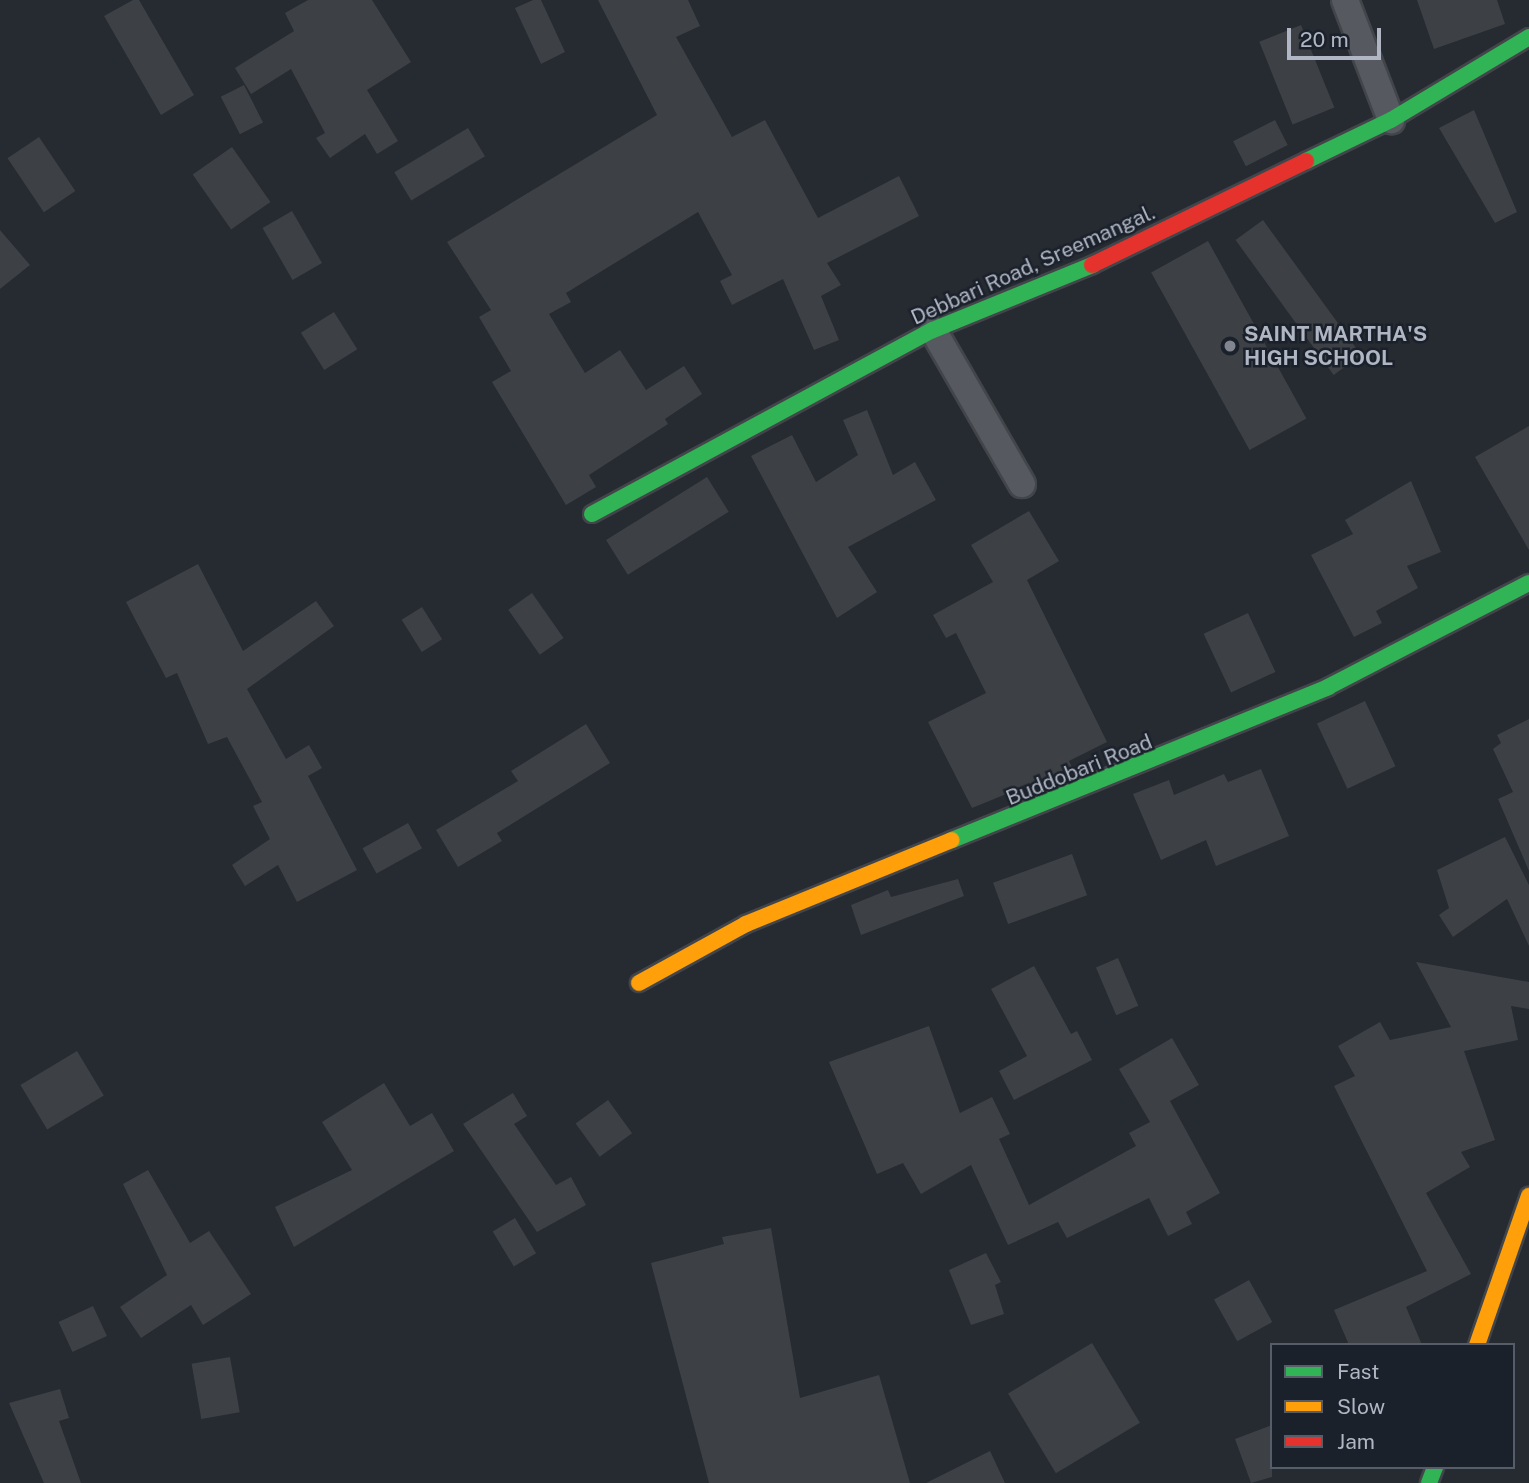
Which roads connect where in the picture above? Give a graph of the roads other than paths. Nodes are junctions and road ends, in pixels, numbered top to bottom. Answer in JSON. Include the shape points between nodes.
{"nodes":[{"id":1,"x":1345,"y":0,"type":"edge"},
{"id":2,"x":1529,"y":37,"type":"edge"},
{"id":3,"x":1391,"y":120,"type":"junction"},
{"id":4,"x":933,"y":330,"type":"junction"},
{"id":5,"x":1022,"y":484,"type":"dead end"},
{"id":6,"x":592,"y":514,"type":"dead end"},
{"id":7,"x":1529,"y":583,"type":"edge"},
{"id":8,"x":639,"y":983,"type":"dead end"},
{"id":9,"x":1529,"y":1196,"type":"edge"},
{"id":10,"x":1523,"y":1233,"type":"edge"},
{"id":11,"x":1478,"y":1343,"type":"edge"}],
"edges":[{"from":1,"to":3,"type":"street"},
{"from":2,"to":3,"type":"main road","name":"Debbari Road, Sreemangal."},
{"from":3,"to":4,"type":"main road","name":"Debbari Road, Sreemangal.","via":[[1071,275]]},
{"from":4,"to":5,"type":"street"},
{"from":4,"to":6,"type":"main road","name":"Debbari Road, Sreemangal."},
{"from":7,"to":8,"type":"main road","name":"Buddobari Road","via":[[1328,687],[746,924]]},
{"from":9,"to":10,"type":"main road"},
{"from":10,"to":11,"type":"main road"}]}
